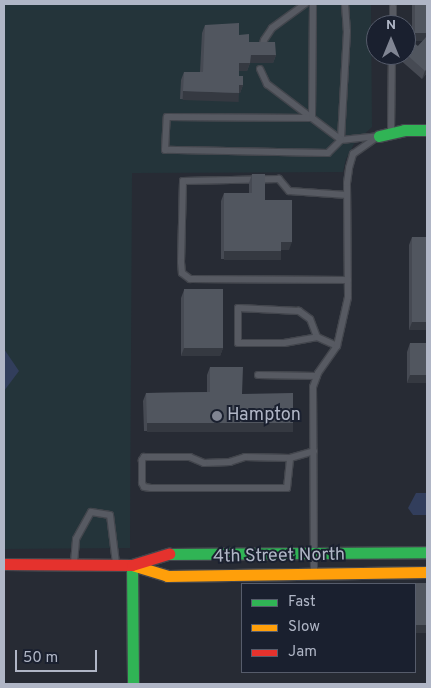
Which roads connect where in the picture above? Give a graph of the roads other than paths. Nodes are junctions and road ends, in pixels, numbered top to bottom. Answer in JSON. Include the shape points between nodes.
{"nodes":[{"id":1,"x":305,"y":4,"type":"edge"},
{"id":2,"x":313,"y":4,"type":"edge"},
{"id":3,"x":344,"y":4,"type":"edge"},
{"id":4,"x":393,"y":7,"type":"dead end"},
{"id":5,"x":393,"y":15,"type":"edge"},
{"id":6,"x":259,"y":54,"type":"edge"},
{"id":7,"x":391,"y":65,"type":"edge"},
{"id":8,"x":260,"y":69,"type":"dead end"},
{"id":9,"x":312,"y":118,"type":"junction"},
{"id":10,"x":427,"y":130,"type":"edge"},
{"id":11,"x":385,"y":135,"type":"junction"},
{"id":12,"x":341,"y":140,"type":"junction"},
{"id":13,"x":347,"y":196,"type":"junction"},
{"id":14,"x":348,"y":280,"type":"junction"},
{"id":15,"x":317,"y":337,"type":"junction"},
{"id":16,"x":337,"y":346,"type":"junction"},
{"id":17,"x":258,"y":375,"type":"dead end"},
{"id":18,"x":317,"y":376,"type":"junction"},
{"id":19,"x":314,"y":451,"type":"junction"},
{"id":20,"x":290,"y":458,"type":"junction"},
{"id":21,"x":427,"y":552,"type":"edge"},
{"id":22,"x":314,"y":553,"type":"junction"},
{"id":23,"x":4,"y":564,"type":"edge"},
{"id":24,"x":74,"y":565,"type":"junction"},
{"id":25,"x":116,"y":565,"type":"junction"},
{"id":26,"x":132,"y":565,"type":"junction"},
{"id":27,"x":427,"y":572,"type":"edge"},
{"id":28,"x":314,"y":574,"type":"junction"},
{"id":29,"x":133,"y":684,"type":"edge"}],
"edges":[{"from":1,"to":6,"type":"lane","via":[[272,28]]},
{"from":2,"to":9,"type":"lane"},
{"from":3,"to":12,"type":"lane","via":[[347,31]]},
{"from":4,"to":5,"type":"lane"},
{"from":7,"to":11,"type":"lane"},
{"from":8,"to":9,"type":"lane","via":[[267,84]]},
{"from":9,"to":12,"type":"lane"},
{"from":9,"to":12,"type":"lane","via":[[167,118],[166,150],[328,152]]},
{"from":10,"to":11,"type":"street"},
{"from":11,"to":12,"type":"lane"},
{"from":11,"to":13,"type":"lane","via":[[354,154],[349,168]]},
{"from":13,"to":14,"type":"lane"},
{"from":13,"to":14,"type":"lane","via":[[289,191],[279,179],[183,180],[181,262],[182,273],[190,279]]},
{"from":14,"to":16,"type":"lane","via":[[348,297]]},
{"from":15,"to":15,"type":"lane","via":[[284,343],[238,343],[238,308],[299,311],[310,319]]},
{"from":15,"to":16,"type":"lane"},
{"from":16,"to":18,"type":"lane"},
{"from":17,"to":18,"type":"lane"},
{"from":18,"to":19,"type":"lane","via":[[313,387]]},
{"from":19,"to":20,"type":"lane"},
{"from":19,"to":22,"type":"lane"},
{"from":20,"to":20,"type":"lane","via":[[287,488],[152,488],[144,487],[142,483],[144,457],[190,457],[204,463],[230,462],[245,457]]},
{"from":21,"to":22,"type":"street","name":"4th Street North"},
{"from":22,"to":26,"type":"street","name":"4th Street North","via":[[166,554]]},
{"from":22,"to":28,"type":"lane"},
{"from":23,"to":24,"type":"street","name":"4th Street North"},
{"from":24,"to":25,"type":"street","name":"4th Street North"},
{"from":24,"to":25,"type":"lane","via":[[76,539],[91,512],[110,515]]},
{"from":25,"to":26,"type":"street","name":"4th Street North"},
{"from":26,"to":28,"type":"street","name":"4th Street North","via":[[167,576]]},
{"from":26,"to":29,"type":"street"},
{"from":27,"to":28,"type":"street","name":"4th Street North"}]}
